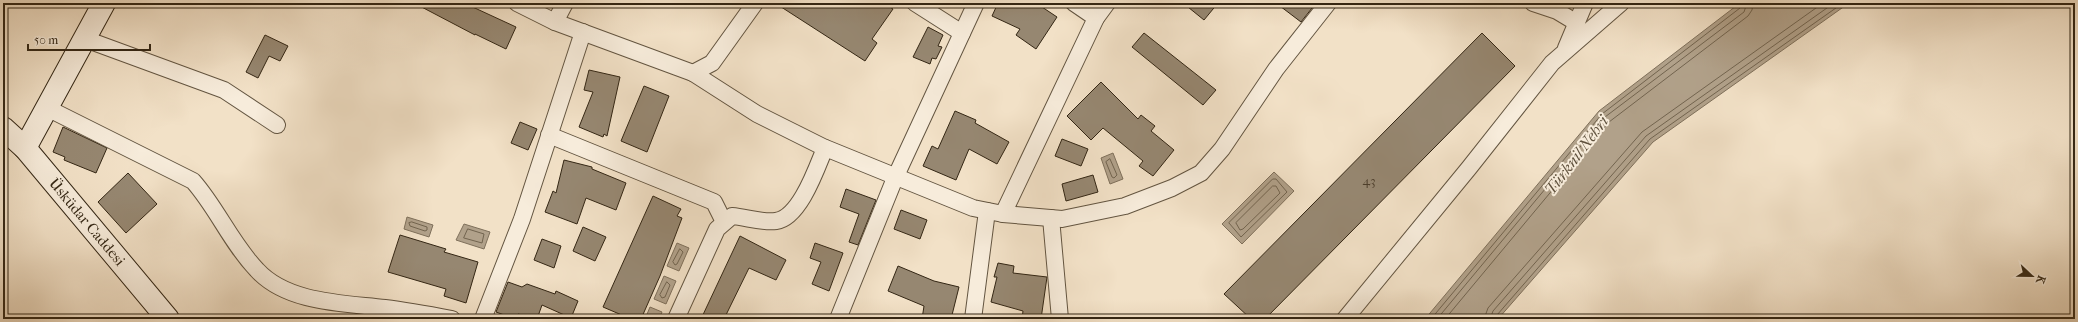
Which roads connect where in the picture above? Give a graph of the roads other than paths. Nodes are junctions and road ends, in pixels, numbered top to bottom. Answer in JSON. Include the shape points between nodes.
{"nodes":[{"id":1,"x":104,"y":3,"type":"edge"},
{"id":2,"x":517,"y":3,"type":"edge"},
{"id":3,"x":565,"y":3,"type":"edge"},
{"id":4,"x":755,"y":3,"type":"edge"},
{"id":5,"x":915,"y":3,"type":"edge"},
{"id":6,"x":976,"y":3,"type":"edge"},
{"id":7,"x":1074,"y":3,"type":"edge"},
{"id":8,"x":1107,"y":3,"type":"edge"},
{"id":9,"x":1328,"y":3,"type":"edge"},
{"id":10,"x":1534,"y":3,"type":"edge"},
{"id":11,"x":1585,"y":3,"type":"edge"},
{"id":12,"x":1621,"y":3,"type":"edge"},
{"id":13,"x":1096,"y":18,"type":"junction"},
{"id":14,"x":556,"y":22,"type":"junction"},
{"id":15,"x":1577,"y":23,"type":"junction"},
{"id":16,"x":583,"y":32,"type":"junction"},
{"id":17,"x":962,"y":33,"type":"junction"},
{"id":18,"x":85,"y":39,"type":"junction"},
{"id":19,"x":1564,"y":53,"type":"junction"},
{"id":20,"x":693,"y":73,"type":"junction"},
{"id":21,"x":47,"y":108,"type":"junction"},
{"id":22,"x":277,"y":125,"type":"dead end"},
{"id":23,"x":3,"y":128,"type":"edge"},
{"id":24,"x":549,"y":135,"type":"junction"},
{"id":25,"x":25,"y":148,"type":"junction"},
{"id":26,"x":825,"y":148,"type":"junction"},
{"id":27,"x":895,"y":178,"type":"junction"},
{"id":28,"x":987,"y":211,"type":"junction"},
{"id":29,"x":1003,"y":214,"type":"junction"},
{"id":30,"x":1051,"y":218,"type":"junction"},
{"id":31,"x":724,"y":222,"type":"junction"},
{"id":32,"x":168,"y":319,"type":"edge"},
{"id":33,"x":452,"y":319,"type":"edge"},
{"id":34,"x":483,"y":319,"type":"edge"},
{"id":35,"x":676,"y":319,"type":"edge"},
{"id":36,"x":838,"y":319,"type":"edge"},
{"id":37,"x":973,"y":319,"type":"edge"},
{"id":38,"x":1060,"y":319,"type":"edge"},
{"id":39,"x":1345,"y":319,"type":"edge"}],
"edges":[{"from":1,"to":18,"type":"main road"},
{"from":2,"to":14,"type":"street"},
{"from":3,"to":14,"type":"street"},
{"from":4,"to":20,"type":"street","via":[[712,63]]},
{"from":5,"to":17,"type":"street"},
{"from":6,"to":17,"type":"street"},
{"from":7,"to":13,"type":"street"},
{"from":8,"to":13,"type":"street"},
{"from":9,"to":30,"type":"street","via":[[1276,69],[1222,149],[1200,173],[1172,188],[1125,206],[1062,220]]},
{"from":10,"to":15,"type":"street","via":[[1557,11]]},
{"from":11,"to":15,"type":"street"},
{"from":12,"to":19,"type":"street"},
{"from":13,"to":29,"type":"street"},
{"from":14,"to":16,"type":"street"},
{"from":15,"to":19,"type":"street"},
{"from":16,"to":20,"type":"street"},
{"from":16,"to":24,"type":"street"},
{"from":17,"to":27,"type":"street"},
{"from":18,"to":21,"type":"main road"},
{"from":18,"to":22,"type":"street","via":[[224,90]]},
{"from":19,"to":39,"type":"street","via":[[1552,63]]},
{"from":20,"to":26,"type":"street","via":[[757,114]]},
{"from":21,"to":25,"type":"main road"},
{"from":21,"to":33,"type":"street","via":[[193,181],[204,194],[238,250],[264,278],[277,287],[329,301]]},
{"from":23,"to":25,"type":"main road","name":"Üsküdar Caddesi"},
{"from":24,"to":31,"type":"street","via":[[714,202]]},
{"from":24,"to":34,"type":"street","via":[[522,219]]},
{"from":25,"to":32,"type":"main road","name":"Üsküdar Caddesi"},
{"from":26,"to":27,"type":"street"},
{"from":26,"to":31,"type":"street","via":[[804,196],[790,213],[778,221],[732,216]]},
{"from":27,"to":28,"type":"street"},
{"from":27,"to":36,"type":"street"},
{"from":28,"to":29,"type":"street"},
{"from":28,"to":37,"type":"street"},
{"from":29,"to":30,"type":"street"},
{"from":30,"to":38,"type":"street"},
{"from":31,"to":35,"type":"street","via":[[717,229]]}]}
